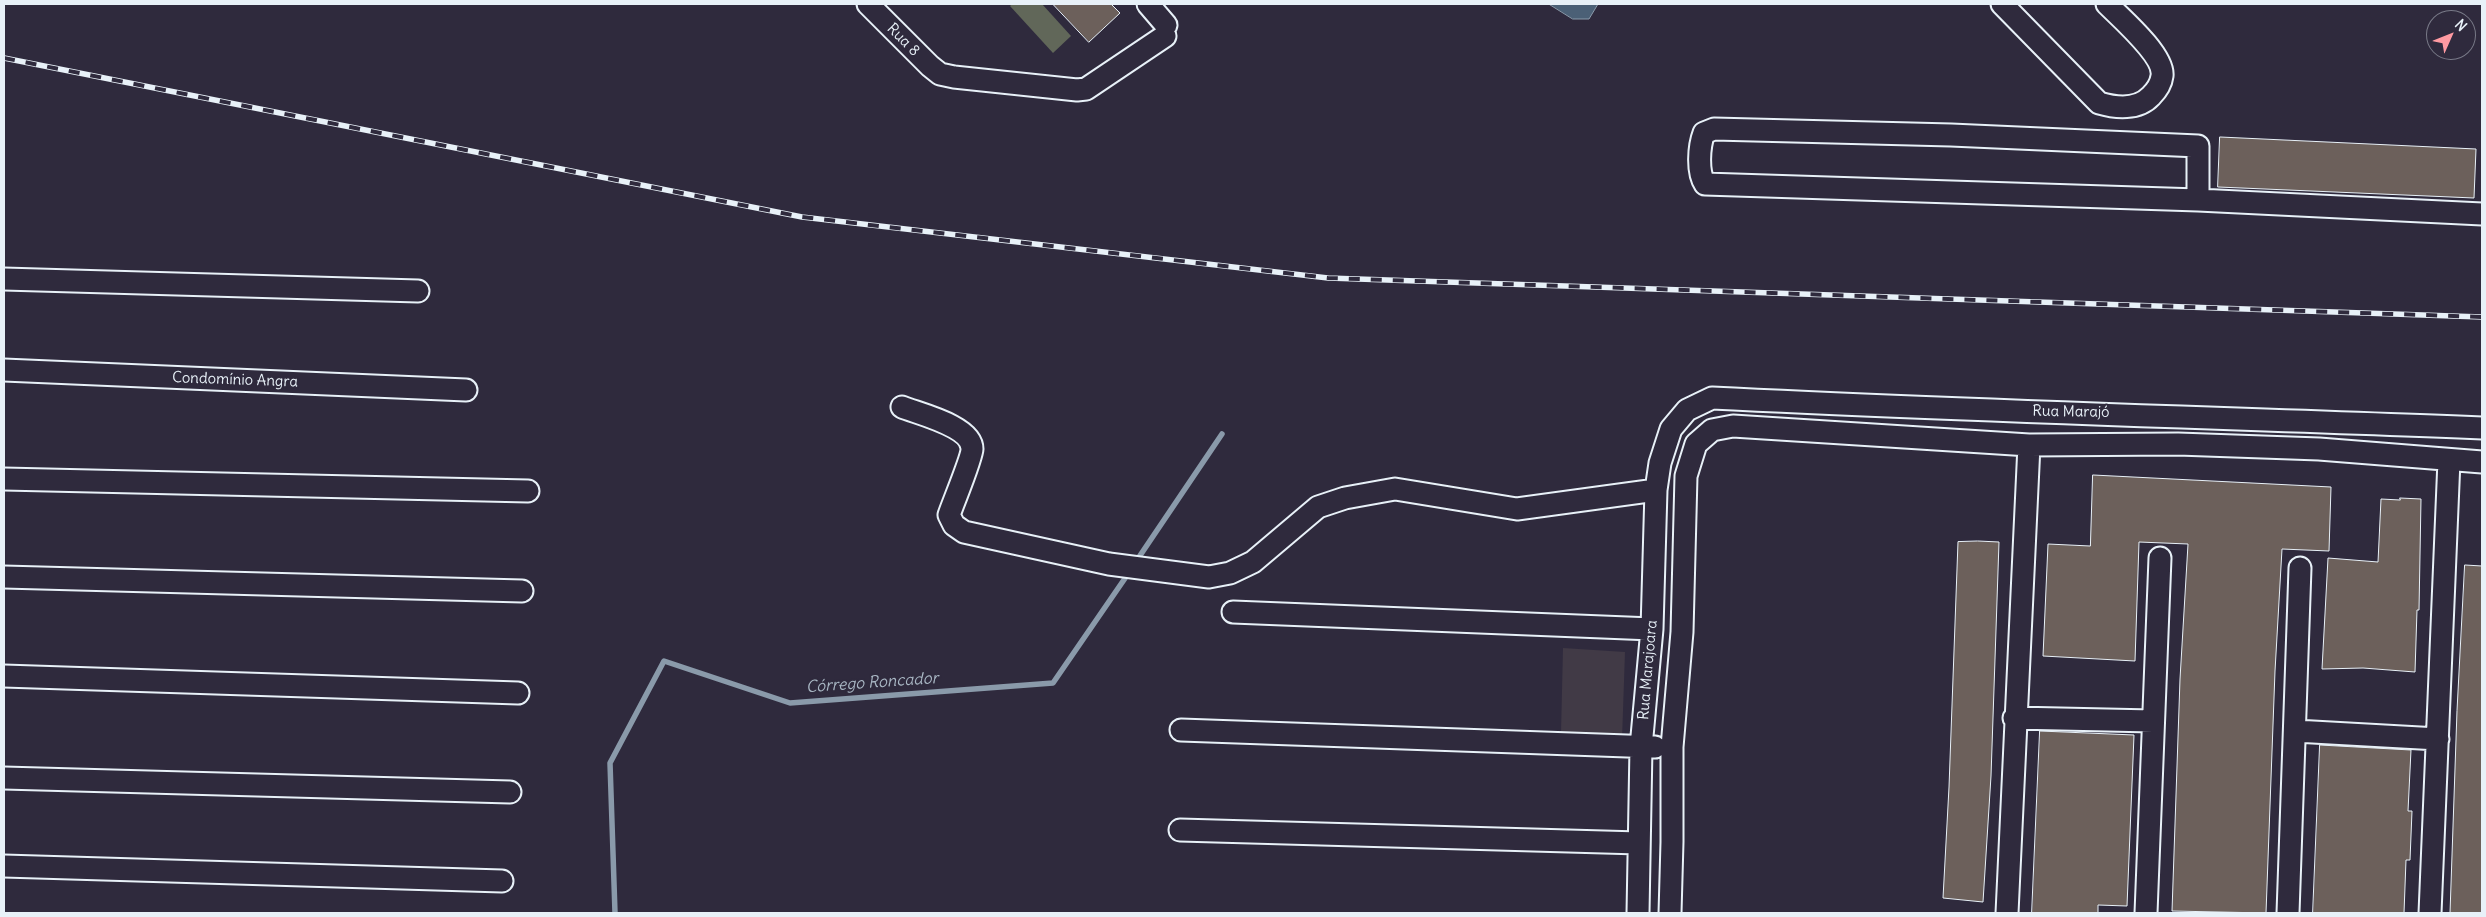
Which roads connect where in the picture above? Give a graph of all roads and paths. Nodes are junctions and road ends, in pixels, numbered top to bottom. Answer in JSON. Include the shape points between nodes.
{"nodes":[{"id":1,"x":868,"y":4,"type":"edge"},
{"id":2,"x":1148,"y":4,"type":"edge"},
{"id":3,"x":2002,"y":4,"type":"edge"},
{"id":4,"x":2107,"y":4,"type":"edge"},
{"id":5,"x":2198,"y":200,"type":"junction"},
{"id":6,"x":2482,"y":214,"type":"edge"},
{"id":7,"x":4,"y":279,"type":"edge"},
{"id":8,"x":418,"y":291,"type":"dead end"},
{"id":9,"x":4,"y":370,"type":"edge"},
{"id":10,"x":466,"y":390,"type":"dead end"},
{"id":11,"x":902,"y":407,"type":"dead end"},
{"id":12,"x":2123,"y":414,"type":"junction"},
{"id":13,"x":2482,"y":428,"type":"edge"},
{"id":14,"x":1671,"y":429,"type":"junction"},
{"id":15,"x":1696,"y":444,"type":"junction"},
{"id":16,"x":2122,"y":444,"type":"junction"},
{"id":17,"x":2029,"y":445,"type":"junction"},
{"id":18,"x":2450,"y":460,"type":"junction"},
{"id":19,"x":2482,"y":462,"type":"edge"},
{"id":20,"x":4,"y":479,"type":"edge"},
{"id":21,"x":528,"y":490,"type":"dead end"},
{"id":22,"x":1656,"y":490,"type":"junction"},
{"id":23,"x":2160,"y":558,"type":"dead end"},
{"id":24,"x":2300,"y":568,"type":"dead end"},
{"id":25,"x":4,"y":577,"type":"edge"},
{"id":26,"x":522,"y":591,"type":"dead end"},
{"id":27,"x":1233,"y":612,"type":"dead end"},
{"id":28,"x":1652,"y":629,"type":"junction"},
{"id":29,"x":4,"y":676,"type":"edge"},
{"id":30,"x":518,"y":693,"type":"dead end"},
{"id":31,"x":2014,"y":718,"type":"junction"},
{"id":32,"x":2153,"y":721,"type":"junction"},
{"id":33,"x":1181,"y":730,"type":"dead end"},
{"id":34,"x":2295,"y":731,"type":"junction"},
{"id":35,"x":2438,"y":739,"type":"junction"},
{"id":36,"x":1641,"y":747,"type":"junction"},
{"id":37,"x":1672,"y":747,"type":"junction"},
{"id":38,"x":4,"y":778,"type":"edge"},
{"id":39,"x":510,"y":792,"type":"dead end"},
{"id":40,"x":1180,"y":830,"type":"dead end"},
{"id":41,"x":1640,"y":843,"type":"junction"},
{"id":42,"x":4,"y":866,"type":"edge"},
{"id":43,"x":502,"y":881,"type":"dead end"},
{"id":44,"x":1638,"y":913,"type":"edge"},
{"id":45,"x":1670,"y":913,"type":"edge"},
{"id":46,"x":2007,"y":913,"type":"edge"},
{"id":47,"x":2146,"y":913,"type":"edge"},
{"id":48,"x":2288,"y":913,"type":"edge"},
{"id":49,"x":2430,"y":913,"type":"edge"}],
"edges":[{"from":1,"to":2,"type":"street","name":"Rua 8","via":[[940,74],[1077,90],[1086,89],[1166,30]]},
{"from":3,"to":4,"type":"street","via":[[2099,103],[2117,106],[2140,104],[2157,90],[2163,76],[2162,67],[2154,54]]},
{"from":5,"to":5,"type":"street","via":[[2198,146],[1714,129],[1704,133],[1701,141],[1701,178],[1705,184]]},
{"from":5,"to":6,"type":"street"},
{"from":7,"to":8,"type":"street"},
{"from":9,"to":10,"type":"street","name":"Condomínio Angra"},
{"from":11,"to":22,"type":"street","via":[[958,428],[967,436],[972,449],[949,515],[954,525],[964,532],[1109,564],[1209,577],[1230,573],[1253,562],[1318,507],[1345,498],[1395,489],[1517,509]]},
{"from":12,"to":13,"type":"street","name":"Rua Marajó"},
{"from":12,"to":14,"type":"street","name":"Rua Marajó","via":[[1712,398],[1687,410]]},
{"from":12,"to":16,"type":"street"},
{"from":14,"to":15,"type":"street"},
{"from":14,"to":22,"type":"street","name":"Rua Marajoara","via":[[1660,462]]},
{"from":15,"to":17,"type":"street","via":[[1712,430],[1733,426]]},
{"from":15,"to":37,"type":"street","name":"Rua Marajoara","via":[[1686,476],[1682,632]]},
{"from":16,"to":17,"type":"street"},
{"from":16,"to":18,"type":"street","via":[[2319,449]]},
{"from":17,"to":31,"type":"street"},
{"from":18,"to":19,"type":"street"},
{"from":18,"to":35,"type":"street"},
{"from":20,"to":21,"type":"street"},
{"from":22,"to":28,"type":"street","name":"Rua Marajoara"},
{"from":23,"to":32,"type":"street"},
{"from":24,"to":34,"type":"street"},
{"from":25,"to":26,"type":"street"},
{"from":27,"to":28,"type":"street"},
{"from":28,"to":36,"type":"street","name":"Rua Marajoara"},
{"from":29,"to":30,"type":"street"},
{"from":31,"to":32,"type":"street"},
{"from":31,"to":46,"type":"street"},
{"from":32,"to":47,"type":"street"},
{"from":33,"to":36,"type":"street"},
{"from":34,"to":35,"type":"street"},
{"from":34,"to":48,"type":"street"},
{"from":35,"to":49,"type":"street"},
{"from":36,"to":37,"type":"street"},
{"from":36,"to":41,"type":"street","name":"Rua Marajoara"},
{"from":37,"to":45,"type":"street","name":"Rua Marajoara"},
{"from":38,"to":39,"type":"street"},
{"from":40,"to":41,"type":"street"},
{"from":41,"to":44,"type":"street","name":"Rua Marajoara"},
{"from":42,"to":43,"type":"street"}]}
